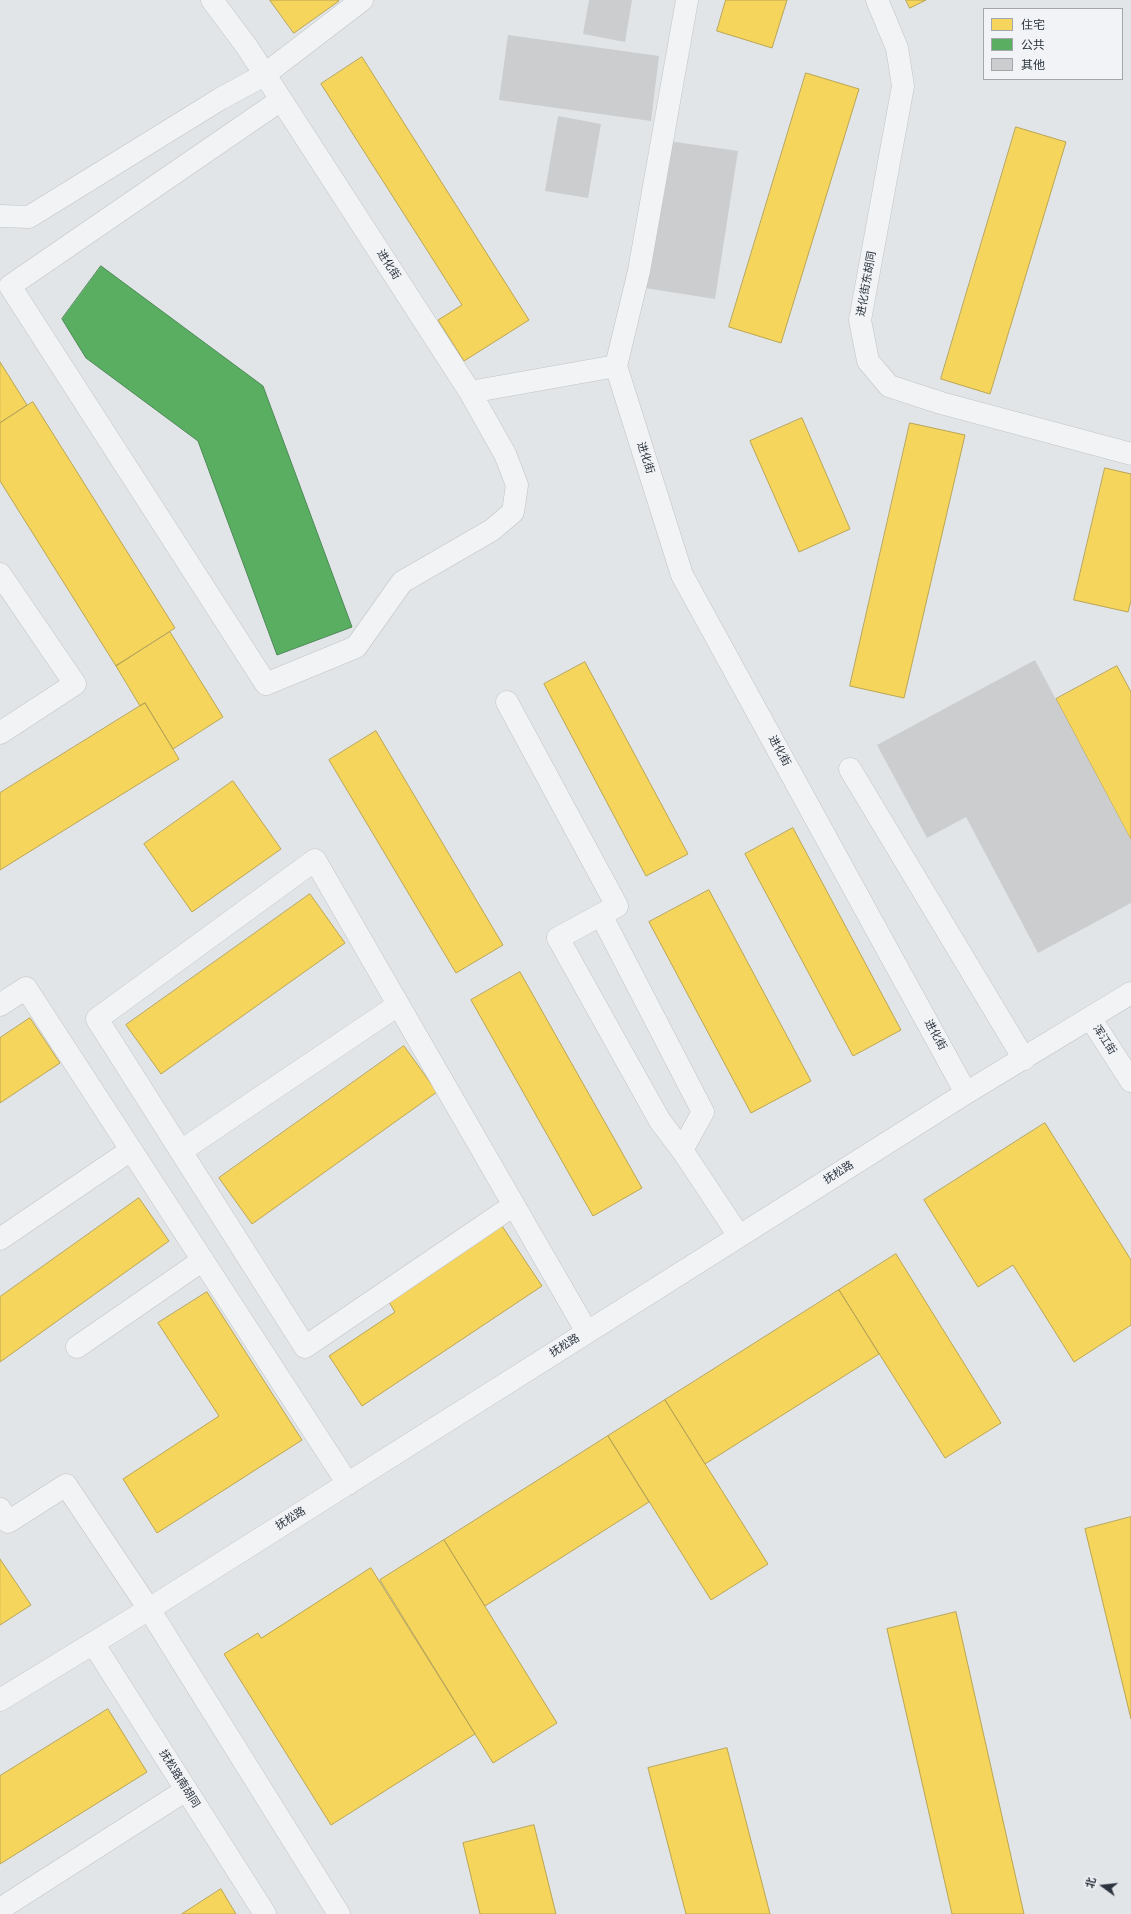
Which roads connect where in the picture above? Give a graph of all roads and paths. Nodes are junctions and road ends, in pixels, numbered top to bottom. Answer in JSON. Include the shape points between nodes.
{"nodes":[{"id":1,"x":212,"y":0,"type":"edge"},
{"id":2,"x":362,"y":0,"type":"edge"},
{"id":3,"x":687,"y":0,"type":"edge"},
{"id":4,"x":877,"y":0,"type":"edge"},
{"id":5,"x":264,"y":74,"type":"junction"},
{"id":6,"x":281,"y":100,"type":"junction"},
{"id":7,"x":0,"y":216,"type":"edge"},
{"id":8,"x":616,"y":366,"type":"junction"},
{"id":9,"x":470,"y":392,"type":"junction"},
{"id":10,"x":1131,"y":454,"type":"edge"},
{"id":11,"x":0,"y":574,"type":"edge"},
{"id":12,"x":508,"y":702,"type":"dead end"},
{"id":13,"x":0,"y":733,"type":"edge"},
{"id":14,"x":850,"y":769,"type":"dead end"},
{"id":15,"x":601,"y":915,"type":"junction"},
{"id":16,"x":1131,"y":993,"type":"edge"},
{"id":17,"x":0,"y":1005,"type":"edge"},
{"id":18,"x":398,"y":1005,"type":"junction"},
{"id":19,"x":1091,"y":1019,"type":"junction"},
{"id":20,"x":1024,"y":1059,"type":"junction"},
{"id":21,"x":1131,"y":1081,"type":"edge"},
{"id":22,"x":966,"y":1093,"type":"junction"},
{"id":23,"x":131,"y":1150,"type":"junction"},
{"id":24,"x":682,"y":1150,"type":"junction"},
{"id":25,"x":181,"y":1151,"type":"junction"},
{"id":26,"x":514,"y":1205,"type":"junction"},
{"id":27,"x":739,"y":1236,"type":"junction"},
{"id":28,"x":0,"y":1239,"type":"edge"},
{"id":29,"x":203,"y":1260,"type":"junction"},
{"id":30,"x":587,"y":1332,"type":"junction"},
{"id":31,"x":77,"y":1347,"type":"dead end"},
{"id":32,"x":348,"y":1484,"type":"junction"},
{"id":33,"x":0,"y":1509,"type":"edge"},
{"id":34,"x":149,"y":1609,"type":"junction"},
{"id":35,"x":93,"y":1643,"type":"junction"},
{"id":36,"x":0,"y":1700,"type":"edge"},
{"id":37,"x":186,"y":1790,"type":"junction"},
{"id":38,"x":0,"y":1909,"type":"edge"},
{"id":39,"x":265,"y":1914,"type":"edge"},
{"id":40,"x":339,"y":1914,"type":"edge"}],
"edges":[{"from":1,"to":5,"type":"street","name":"进化街"},
{"from":2,"to":5,"type":"street"},
{"from":3,"to":8,"type":"street","via":[[639,271]]},
{"from":4,"to":10,"type":"street","name":"进化街东胡同","via":[[897,48],[903,86],[860,320],[868,361],[889,386],[941,403]]},
{"from":5,"to":6,"type":"street","name":"进化街"},
{"from":5,"to":7,"type":"street","via":[[29,217]]},
{"from":6,"to":9,"type":"street","name":"进化街"},
{"from":6,"to":9,"type":"street","name":"进化街","via":[[10,286],[266,684],[356,647],[402,582],[492,530],[513,512],[518,485],[505,454]]},
{"from":8,"to":9,"type":"street"},
{"from":8,"to":22,"type":"street","name":"进化街","via":[[682,575]]},
{"from":11,"to":13,"type":"street","via":[[75,684]]},
{"from":12,"to":15,"type":"street","via":[[617,906]]},
{"from":14,"to":20,"type":"street"},
{"from":15,"to":24,"type":"street","via":[[703,1112]]},
{"from":15,"to":24,"type":"street","via":[[558,938],[660,1121]]},
{"from":16,"to":19,"type":"street","name":"抚松路"},
{"from":17,"to":23,"type":"street","via":[[26,988]]},
{"from":18,"to":25,"type":"street"},
{"from":18,"to":25,"type":"street","via":[[315,860],[97,1019]]},
{"from":18,"to":26,"type":"street"},
{"from":19,"to":20,"type":"street","name":"抚松路"},
{"from":19,"to":21,"type":"street","name":"浑江街"},
{"from":20,"to":22,"type":"street","name":"抚松路"},
{"from":22,"to":27,"type":"street","name":"抚松路"},
{"from":23,"to":28,"type":"street"},
{"from":23,"to":29,"type":"street"},
{"from":24,"to":27,"type":"street"},
{"from":25,"to":26,"type":"street","via":[[305,1347]]},
{"from":26,"to":30,"type":"street"},
{"from":27,"to":30,"type":"street","name":"抚松路"},
{"from":29,"to":31,"type":"street"},
{"from":29,"to":32,"type":"street"},
{"from":30,"to":32,"type":"street","name":"抚松路"},
{"from":32,"to":34,"type":"street","name":"抚松路"},
{"from":33,"to":34,"type":"street","via":[[8,1522],[66,1485]]},
{"from":34,"to":35,"type":"street","name":"抚松路"},
{"from":34,"to":40,"type":"street"},
{"from":35,"to":36,"type":"street","name":"抚松路"},
{"from":35,"to":37,"type":"street","name":"抚松路南胡同"},
{"from":37,"to":38,"type":"street"},
{"from":37,"to":39,"type":"street","name":"抚松路南胡同"}]}
